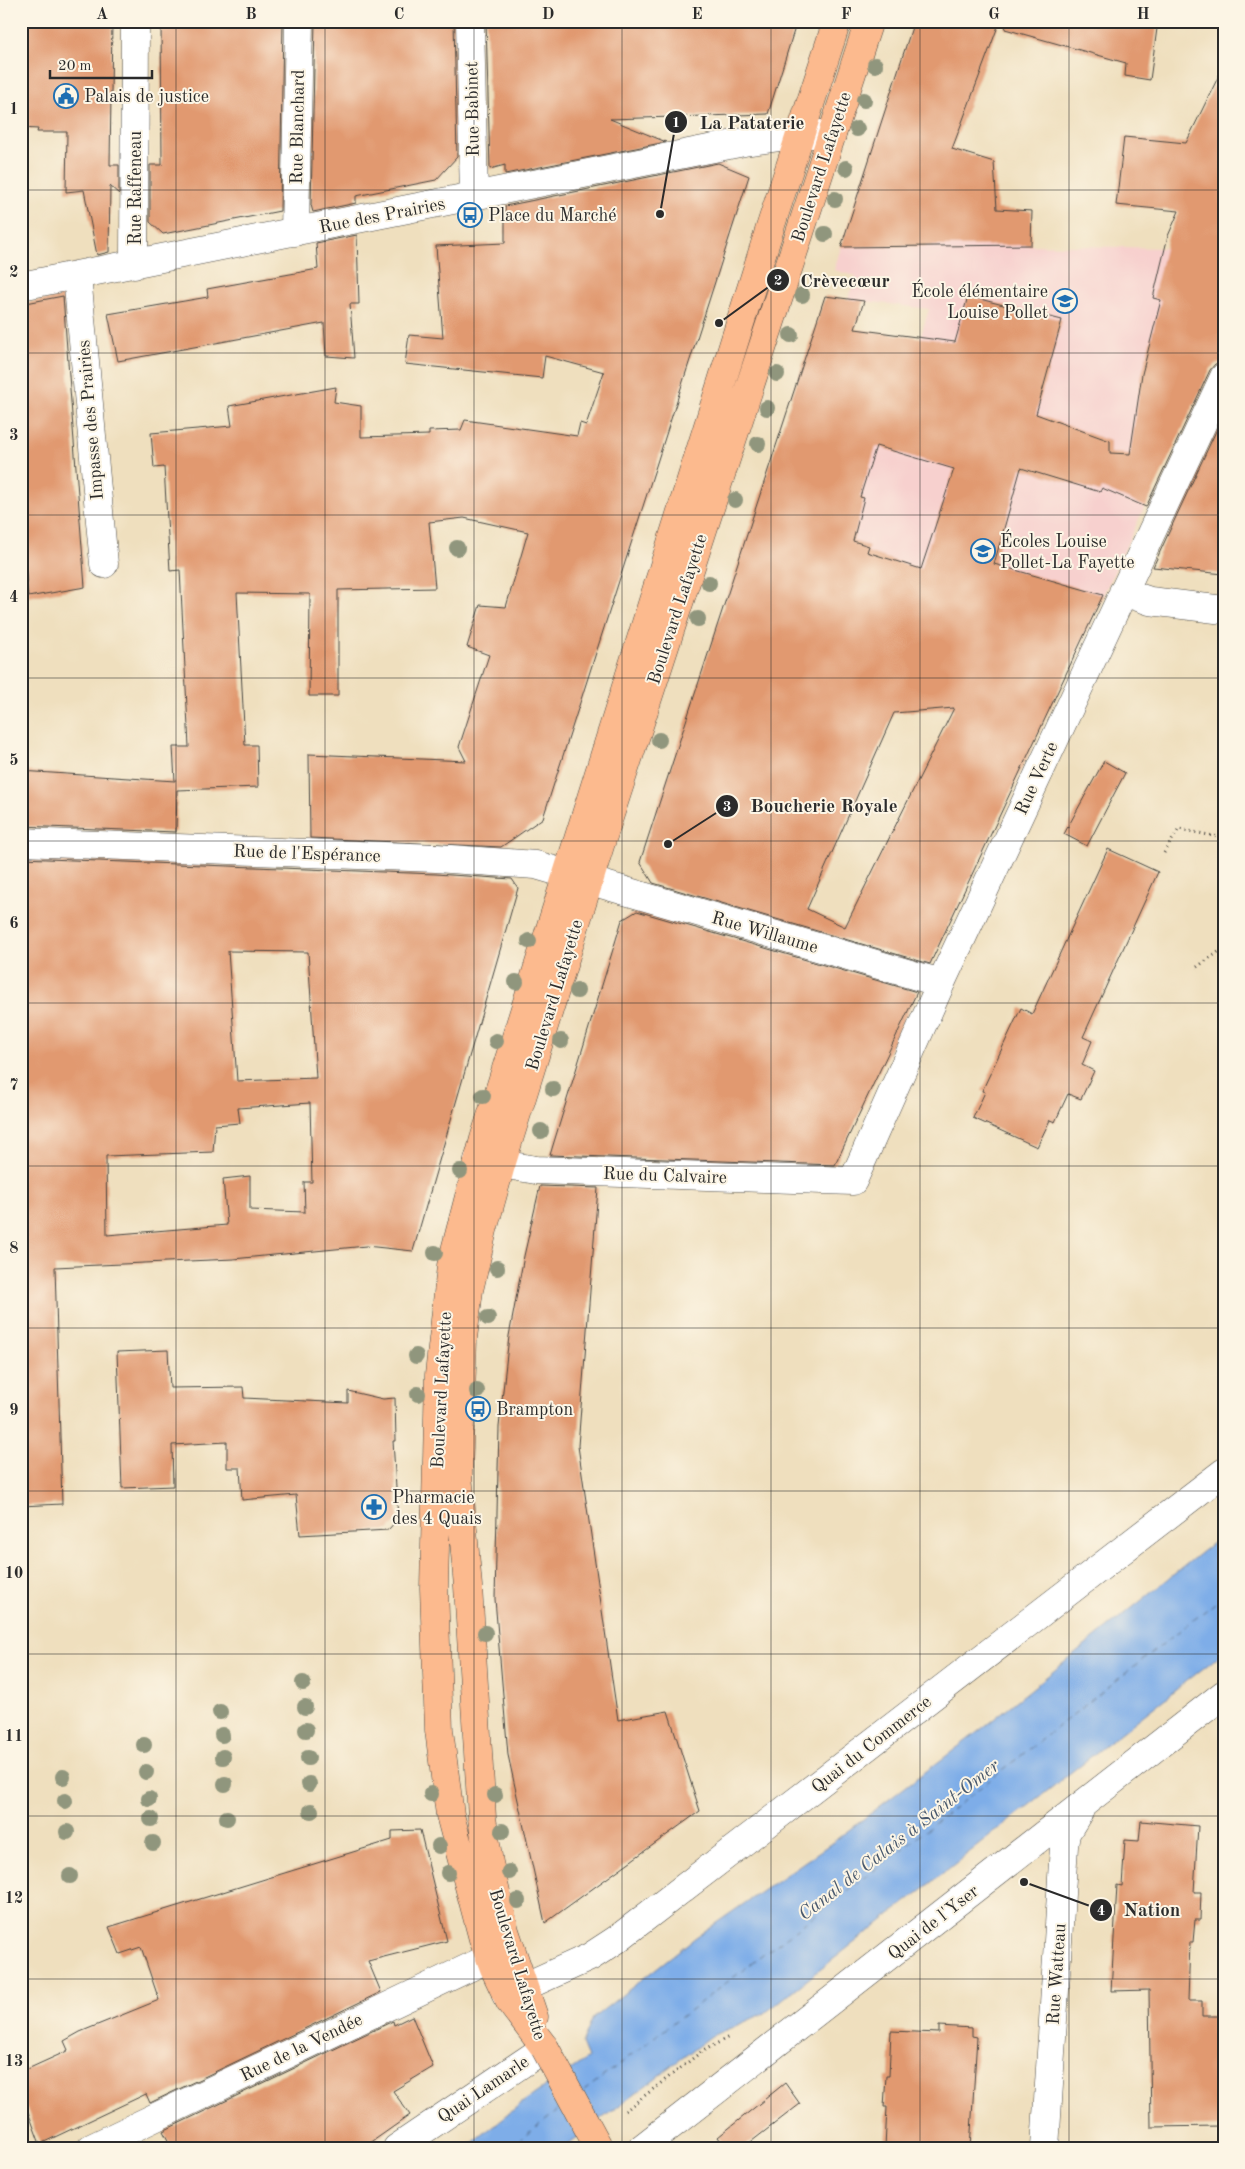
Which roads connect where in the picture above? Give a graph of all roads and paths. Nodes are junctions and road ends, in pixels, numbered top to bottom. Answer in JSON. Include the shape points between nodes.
{"nodes":[{"id":1,"x":135,"y":21,"type":"edge"},
{"id":2,"x":299,"y":21,"type":"edge"},
{"id":3,"x":470,"y":21,"type":"edge"},
{"id":4,"x":838,"y":21,"type":"edge"},
{"id":5,"x":869,"y":21,"type":"edge"},
{"id":6,"x":800,"y":134,"type":"junction"},
{"id":7,"x":832,"y":134,"type":"junction"},
{"id":8,"x":474,"y":197,"type":"junction"},
{"id":9,"x":295,"y":232,"type":"junction"},
{"id":10,"x":134,"y":265,"type":"junction"},
{"id":11,"x":77,"y":276,"type":"junction"},
{"id":12,"x":21,"y":286,"type":"edge"},
{"id":13,"x":1224,"y":377,"type":"edge"},
{"id":14,"x":104,"y":564,"type":"dead end"},
{"id":15,"x":1123,"y":592,"type":"junction"},
{"id":16,"x":1224,"y":610,"type":"edge"},
{"id":17,"x":1224,"y":838,"type":"edge"},
{"id":18,"x":21,"y":842,"type":"edge"},
{"id":19,"x":1164,"y":853,"type":"dead end"},
{"id":20,"x":579,"y":876,"type":"junction"},
{"id":21,"x":1224,"y":948,"type":"edge"},
{"id":22,"x":1197,"y":967,"type":"dead end"},
{"id":23,"x":941,"y":982,"type":"junction"},
{"id":24,"x":490,"y":1163,"type":"junction"},
{"id":25,"x":853,"y":1182,"type":"joint"},
{"id":26,"x":1224,"y":1472,"type":"edge"},
{"id":27,"x":1224,"y":1694,"type":"edge"},
{"id":28,"x":1084,"y":1805,"type":"junction"},
{"id":29,"x":500,"y":1953,"type":"junction"},
{"id":30,"x":515,"y":1991,"type":"junction"},
{"id":31,"x":545,"y":2048,"type":"junction"},
{"id":32,"x":91,"y":2148,"type":"edge"},
{"id":33,"x":398,"y":2148,"type":"edge"},
{"id":34,"x":599,"y":2148,"type":"edge"},
{"id":35,"x":642,"y":2148,"type":"edge"},
{"id":36,"x":1045,"y":2148,"type":"edge"}],
"edges":[{"from":1,"to":10,"type":"street","name":"Rue Raffeneau"},
{"from":2,"to":9,"type":"street","name":"Rue Blanchard"},
{"from":3,"to":8,"type":"street","name":"Rue Babinet"},
{"from":4,"to":6,"type":"main road","name":"Boulevard Lafayette"},
{"from":5,"to":7,"type":"main road","name":"Boulevard Lafayette"},
{"from":6,"to":7,"type":"street","name":"Rue des Prairies"},
{"from":6,"to":8,"type":"street","name":"Rue des Prairies","via":[[744,142]]},
{"from":6,"to":20,"type":"main road","name":"Boulevard Lafayette"},
{"from":7,"to":20,"type":"main road","name":"Boulevard Lafayette"},
{"from":8,"to":9,"type":"street","name":"Rue des Prairies"},
{"from":9,"to":10,"type":"street","name":"Rue des Prairies"},
{"from":10,"to":11,"type":"street","name":"Rue des Prairies"},
{"from":11,"to":12,"type":"street","name":"Rue des Prairies"},
{"from":11,"to":14,"type":"street","name":"Impasse des Prairies"},
{"from":13,"to":15,"type":"street","name":"Rue Verte"},
{"from":15,"to":16,"type":"street","via":[[1150,601]]},
{"from":15,"to":23,"type":"street","name":"Rue Verte"},
{"from":17,"to":19,"type":"path","via":[[1179,829]]},
{"from":18,"to":20,"type":"street","name":"Rue de l'Espérance","via":[[486,860],[536,865]]},
{"from":20,"to":23,"type":"street","name":"Rue Willaume"},
{"from":20,"to":24,"type":"main road","name":"Boulevard Lafayette"},
{"from":21,"to":22,"type":"path"},
{"from":23,"to":25,"type":"street","name":"Rue Verte"},
{"from":24,"to":25,"type":"street","name":"Rue du Calvaire","via":[[536,1170]]},
{"from":24,"to":29,"type":"main road","name":"Boulevard Lafayette","via":[[483,1230],[467,1307],[461,1369],[458,1474],[482,1818],[493,1880]]},
{"from":24,"to":29,"type":"main road","name":"Boulevard Lafayette","via":[[456,1242],[446,1297],[437,1411],[434,1588],[439,1730],[450,1815]]},
{"from":26,"to":30,"type":"street","name":"Quai du Commerce","via":[[616,1940],[590,1957]]},
{"from":27,"to":28,"type":"street","name":"Quai de l'Yser"},
{"from":28,"to":35,"type":"street","name":"Quai de l'Yser"},
{"from":28,"to":36,"type":"street","name":"Rue Watteau","via":[[1072,1819],[1064,1846]]},
{"from":29,"to":30,"type":"main road","name":"Boulevard Lafayette"},
{"from":29,"to":32,"type":"street","name":"Rue de la Vendée"},
{"from":30,"to":31,"type":"main road","name":"Boulevard Lafayette"},
{"from":31,"to":33,"type":"street","name":"Quai Lamarle"},
{"from":31,"to":34,"type":"main road","name":"Boulevard Lafayette","bridge":true}]}
